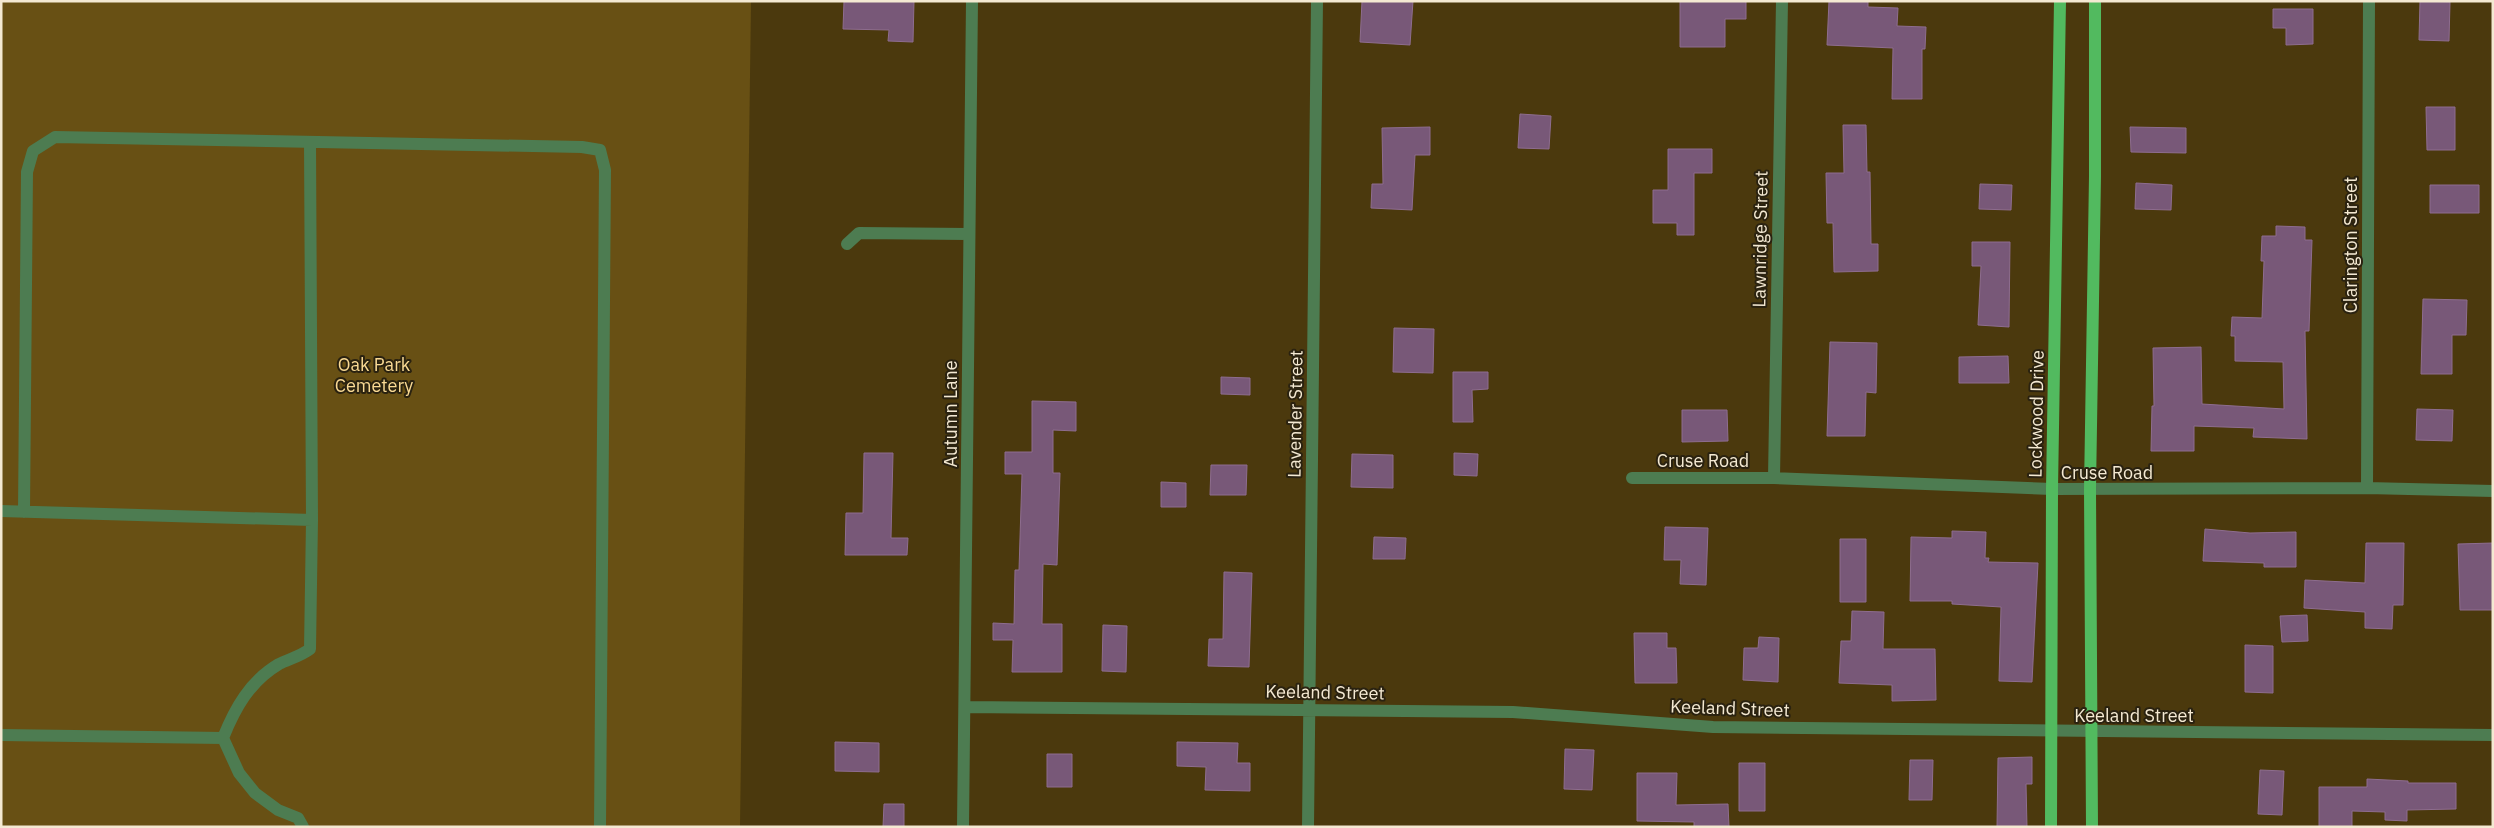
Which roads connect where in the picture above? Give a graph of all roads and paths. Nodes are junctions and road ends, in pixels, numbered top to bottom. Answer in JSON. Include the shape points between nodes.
{"nodes":[{"id":1,"x":972,"y":1,"type":"edge"},
{"id":2,"x":1317,"y":1,"type":"edge"},
{"id":3,"x":1782,"y":1,"type":"edge"},
{"id":4,"x":2060,"y":1,"type":"edge"},
{"id":5,"x":2095,"y":1,"type":"edge"},
{"id":6,"x":2369,"y":1,"type":"edge"},
{"id":7,"x":310,"y":142,"type":"junction"},
{"id":8,"x":968,"y":234,"type":"junction"},
{"id":9,"x":847,"y":244,"type":"dead end"},
{"id":10,"x":1632,"y":478,"type":"dead end"},
{"id":11,"x":1774,"y":478,"type":"junction"},
{"id":12,"x":2367,"y":488,"type":"junction"},
{"id":13,"x":2052,"y":489,"type":"junction"},
{"id":14,"x":2090,"y":489,"type":"junction"},
{"id":15,"x":2493,"y":491,"type":"edge"},
{"id":16,"x":1,"y":511,"type":"edge"},
{"id":17,"x":24,"y":512,"type":"junction"},
{"id":18,"x":312,"y":520,"type":"junction"},
{"id":19,"x":966,"y":707,"type":"junction"},
{"id":20,"x":1310,"y":709,"type":"junction"},
{"id":21,"x":2051,"y":731,"type":"junction"},
{"id":22,"x":2092,"y":732,"type":"junction"},
{"id":23,"x":2493,"y":734,"type":"edge"},
{"id":24,"x":1,"y":735,"type":"edge"},
{"id":25,"x":223,"y":738,"type":"junction"},
{"id":26,"x":303,"y":827,"type":"edge"},
{"id":27,"x":600,"y":827,"type":"edge"},
{"id":28,"x":963,"y":827,"type":"edge"},
{"id":29,"x":1308,"y":827,"type":"edge"},
{"id":30,"x":2051,"y":827,"type":"edge"},
{"id":31,"x":2092,"y":827,"type":"edge"}],
"edges":[{"from":1,"to":8,"type":"street","name":"Autumn Lane"},
{"from":2,"to":20,"type":"street","name":"Lavender Street"},
{"from":3,"to":11,"type":"street","name":"Lawnridge Street"},
{"from":4,"to":13,"type":"main road","name":"Lockwood Drive"},
{"from":5,"to":14,"type":"main road"},
{"from":6,"to":12,"type":"street","name":"Clarington Street"},
{"from":7,"to":17,"type":"street","via":[[55,137],[33,151],[26,172]]},
{"from":7,"to":18,"type":"street"},
{"from":7,"to":27,"type":"street","via":[[582,147],[600,150],[605,170]]},
{"from":8,"to":9,"type":"street","via":[[859,234]]},
{"from":8,"to":19,"type":"street","name":"Autumn Lane"},
{"from":10,"to":11,"type":"street","name":"Cruse Road"},
{"from":11,"to":13,"type":"street","name":"Cruse Road"},
{"from":12,"to":14,"type":"street","name":"Cruse Road"},
{"from":12,"to":15,"type":"street","name":"Cruse Road"},
{"from":13,"to":14,"type":"street","name":"Cruse Road"},
{"from":13,"to":21,"type":"main road","name":"Lockwood Drive"},
{"from":14,"to":22,"type":"main road"},
{"from":16,"to":17,"type":"street"},
{"from":17,"to":18,"type":"street"},
{"from":18,"to":25,"type":"street","via":[[310,649],[278,665],[255,682],[234,709]]},
{"from":19,"to":20,"type":"street","name":"Keeland Street"},
{"from":19,"to":28,"type":"street","name":"Autumn Lane"},
{"from":20,"to":21,"type":"street","name":"Keeland Street","via":[[1513,712],[1713,726]]},
{"from":20,"to":29,"type":"street","name":"Lavender Street"},
{"from":21,"to":22,"type":"street","name":"Keeland Street"},
{"from":21,"to":30,"type":"main road","name":"Lockwood Drive"},
{"from":22,"to":23,"type":"street","name":"Keeland Street"},
{"from":22,"to":31,"type":"main road"},
{"from":24,"to":25,"type":"street"},
{"from":25,"to":26,"type":"street","via":[[239,773],[256,793],[278,810],[298,818]]}]}
